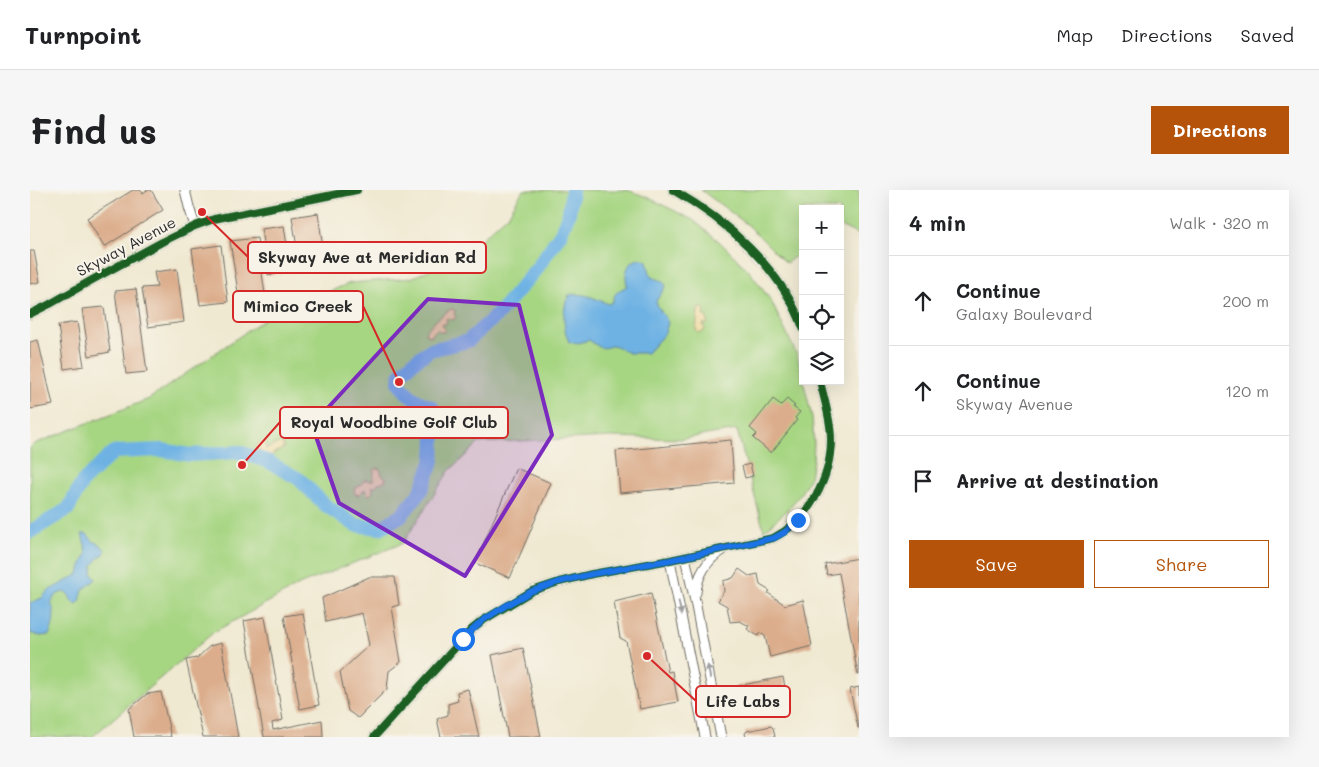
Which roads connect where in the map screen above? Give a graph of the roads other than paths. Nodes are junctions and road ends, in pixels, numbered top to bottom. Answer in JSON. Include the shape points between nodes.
{"nodes":[{"id":1,"x":186,"y":190,"type":"edge"},
{"id":2,"x":357,"y":190,"type":"edge"},
{"id":3,"x":673,"y":190,"type":"edge"},
{"id":4,"x":195,"y":226,"type":"junction"},
{"id":5,"x":30,"y":314,"type":"edge"},
{"id":6,"x":799,"y":319,"type":"edge"},
{"id":7,"x":821,"y":385,"type":"edge"},
{"id":8,"x":732,"y":547,"type":"junction"},
{"id":9,"x":685,"y":557,"type":"junction"},
{"id":10,"x":670,"y":560,"type":"junction"},
{"id":11,"x":695,"y":601,"type":"junction"},
{"id":12,"x":374,"y":737,"type":"edge"},
{"id":13,"x":705,"y":737,"type":"edge"},
{"id":14,"x":721,"y":737,"type":"edge"}],
"edges":[{"from":1,"to":4,"type":"street"},
{"from":2,"to":4,"type":"street","name":"Skyway Avenue","via":[[214,219]]},
{"from":3,"to":6,"type":"street","via":[[740,238],[789,298]]},
{"from":4,"to":5,"type":"street","name":"Skyway Avenue"},
{"from":7,"to":8,"type":"street","via":[[831,438],[825,476],[818,495],[785,532],[774,538]]},
{"from":8,"to":9,"type":"street"},
{"from":8,"to":11,"type":"street","via":[[719,552],[700,575]]},
{"from":9,"to":10,"type":"street"},
{"from":9,"to":11,"type":"street"},
{"from":10,"to":12,"type":"street","via":[[559,582],[532,591],[507,605],[472,629]]},
{"from":10,"to":13,"type":"street","one_way":true},
{"from":14,"to":11,"type":"street","one_way":true}]}
